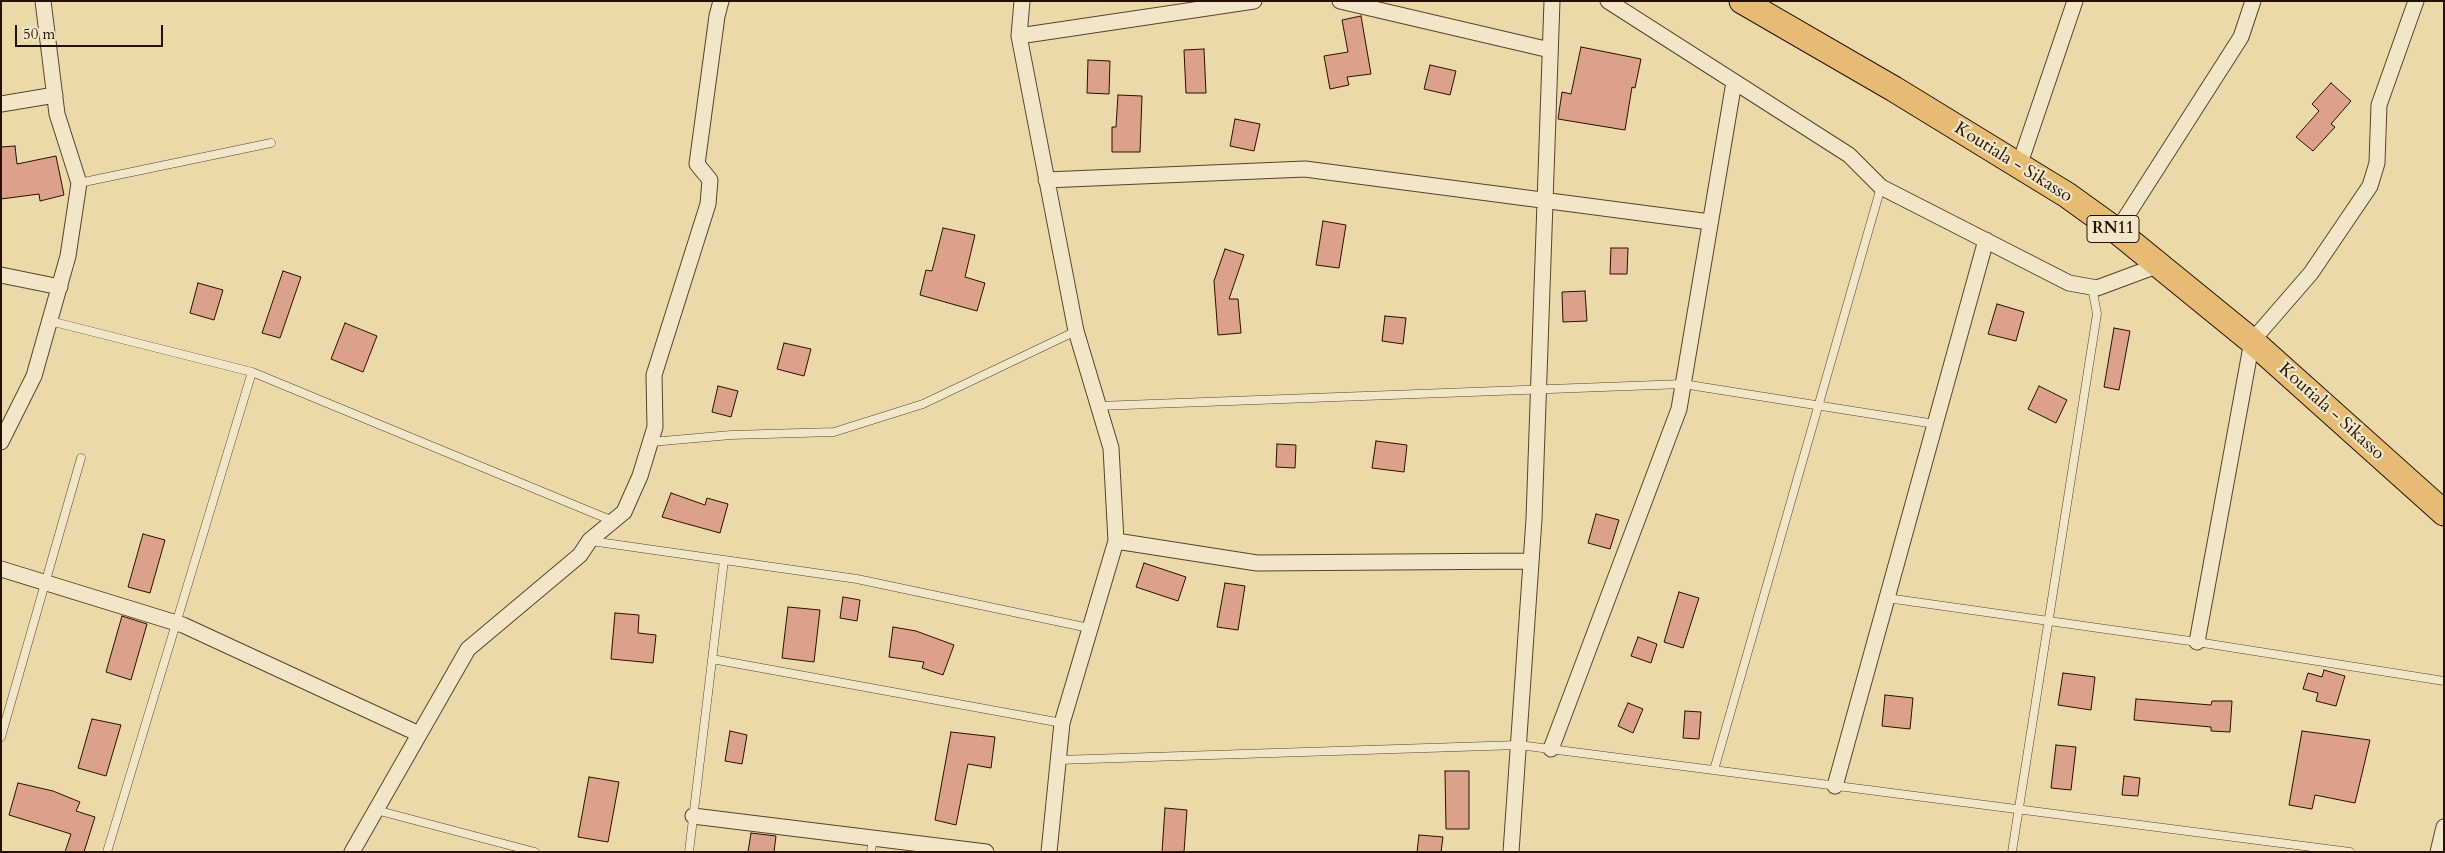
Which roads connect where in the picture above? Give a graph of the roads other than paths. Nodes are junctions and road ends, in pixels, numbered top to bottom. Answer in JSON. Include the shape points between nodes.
{"nodes":[{"id":1,"x":43,"y":1,"type":"edge"},
{"id":2,"x":721,"y":1,"type":"edge"},
{"id":3,"x":1022,"y":1,"type":"edge"},
{"id":4,"x":1254,"y":1,"type":"edge"},
{"id":5,"x":1340,"y":1,"type":"edge"},
{"id":6,"x":1552,"y":1,"type":"edge"},
{"id":7,"x":1608,"y":1,"type":"edge"},
{"id":8,"x":1742,"y":1,"type":"edge"},
{"id":9,"x":2075,"y":1,"type":"edge"},
{"id":10,"x":2253,"y":1,"type":"edge"},
{"id":11,"x":2416,"y":1,"type":"edge"},
{"id":12,"x":1019,"y":36,"type":"junction"},
{"id":13,"x":1550,"y":50,"type":"junction"},
{"id":14,"x":1734,"y":82,"type":"junction"},
{"id":15,"x":55,"y":95,"type":"junction"},
{"id":16,"x":1,"y":104,"type":"edge"},
{"id":17,"x":271,"y":143,"type":"dead end"},
{"id":18,"x":2019,"y":166,"type":"junction"},
{"id":19,"x":1046,"y":180,"type":"junction"},
{"id":20,"x":79,"y":183,"type":"junction"},
{"id":21,"x":1881,"y":187,"type":"junction"},
{"id":22,"x":1545,"y":200,"type":"junction"},
{"id":23,"x":1710,"y":222,"type":"junction"},
{"id":24,"x":2116,"y":231,"type":"junction"},
{"id":25,"x":1986,"y":240,"type":"junction"},
{"id":26,"x":2158,"y":265,"type":"junction"},
{"id":27,"x":1,"y":275,"type":"edge"},
{"id":28,"x":60,"y":286,"type":"junction"},
{"id":29,"x":2092,"y":287,"type":"junction"},
{"id":30,"x":50,"y":321,"type":"junction"},
{"id":31,"x":1076,"y":331,"type":"junction"},
{"id":32,"x":2252,"y":341,"type":"junction"},
{"id":33,"x":252,"y":372,"type":"junction"},
{"id":34,"x":1683,"y":384,"type":"junction"},
{"id":35,"x":1538,"y":391,"type":"junction"},
{"id":36,"x":1818,"y":405,"type":"junction"},
{"id":37,"x":1098,"y":406,"type":"junction"},
{"id":38,"x":1935,"y":424,"type":"junction"},
{"id":39,"x":1,"y":442,"type":"edge"},
{"id":40,"x":651,"y":442,"type":"junction"},
{"id":41,"x":81,"y":458,"type":"dead end"},
{"id":42,"x":2444,"y":513,"type":"edge"},
{"id":43,"x":613,"y":522,"type":"junction"},
{"id":44,"x":590,"y":540,"type":"junction"},
{"id":45,"x":1116,"y":542,"type":"junction"},
{"id":46,"x":724,"y":560,"type":"junction"},
{"id":47,"x":1531,"y":561,"type":"junction"},
{"id":48,"x":1,"y":569,"type":"edge"},
{"id":49,"x":45,"y":582,"type":"junction"},
{"id":50,"x":1887,"y":598,"type":"junction"},
{"id":51,"x":2048,"y":621,"type":"junction"},
{"id":52,"x":176,"y":623,"type":"junction"},
{"id":53,"x":1089,"y":628,"type":"junction"},
{"id":54,"x":2197,"y":642,"type":"junction"},
{"id":55,"x":712,"y":658,"type":"junction"},
{"id":56,"x":2444,"y":681,"type":"edge"},
{"id":57,"x":1062,"y":723,"type":"junction"},
{"id":58,"x":419,"y":734,"type":"junction"},
{"id":59,"x":1,"y":737,"type":"edge"},
{"id":60,"x":1518,"y":745,"type":"junction"},
{"id":61,"x":1551,"y":749,"type":"junction"},
{"id":62,"x":1058,"y":760,"type":"junction"},
{"id":63,"x":1714,"y":770,"type":"junction"},
{"id":64,"x":1835,"y":786,"type":"junction"},
{"id":65,"x":2019,"y":809,"type":"junction"},
{"id":66,"x":376,"y":810,"type":"junction"},
{"id":67,"x":693,"y":816,"type":"junction"},
{"id":68,"x":2444,"y":827,"type":"edge"},
{"id":69,"x":872,"y":844,"type":"edge"},
{"id":70,"x":107,"y":852,"type":"edge"},
{"id":71,"x":352,"y":852,"type":"edge"},
{"id":72,"x":535,"y":852,"type":"edge"},
{"id":73,"x":689,"y":852,"type":"edge"},
{"id":74,"x":986,"y":852,"type":"edge"},
{"id":75,"x":1049,"y":852,"type":"edge"},
{"id":76,"x":1511,"y":852,"type":"edge"},
{"id":77,"x":2012,"y":852,"type":"edge"},
{"id":78,"x":2350,"y":852,"type":"edge"},
{"id":79,"x":2438,"y":852,"type":"edge"}],
"edges":[{"from":1,"to":15,"type":"street"},
{"from":2,"to":40,"type":"street","via":[[697,164],[710,180],[708,204],[654,375],[655,427]]},
{"from":3,"to":12,"type":"street"},
{"from":4,"to":12,"type":"street"},
{"from":5,"to":13,"type":"street"},
{"from":6,"to":13,"type":"street"},
{"from":7,"to":14,"type":"street"},
{"from":8,"to":18,"type":"main road","name":"Koutiala - Sikasso","number":"RN11"},
{"from":9,"to":18,"type":"street"},
{"from":10,"to":24,"type":"street","via":[[2241,37]]},
{"from":11,"to":32,"type":"street","via":[[2379,105],[2378,162],[2370,186],[2311,273]]},
{"from":12,"to":19,"type":"street"},
{"from":13,"to":22,"type":"street"},
{"from":14,"to":21,"type":"street","via":[[1848,155]]},
{"from":14,"to":23,"type":"street"},
{"from":15,"to":16,"type":"street"},
{"from":15,"to":20,"type":"street","via":[[57,114]]},
{"from":17,"to":20,"type":"lane"},
{"from":18,"to":24,"type":"main road","name":"Koutiala - Sikasso","number":"RN11","via":[[2067,195]]},
{"from":19,"to":22,"type":"street","via":[[1305,169]]},
{"from":19,"to":31,"type":"street"},
{"from":20,"to":28,"type":"street"},
{"from":21,"to":25,"type":"street"},
{"from":21,"to":36,"type":"lane"},
{"from":22,"to":23,"type":"street"},
{"from":22,"to":35,"type":"street"},
{"from":23,"to":34,"type":"street"},
{"from":24,"to":26,"type":"main road","name":"Koutiala - Sikasso","number":"RN11"},
{"from":25,"to":29,"type":"street","via":[[2069,283]]},
{"from":25,"to":38,"type":"street"},
{"from":26,"to":29,"type":"street","via":[[2097,288]]},
{"from":26,"to":32,"type":"main road","name":"Koutiala - Sikasso","number":"RN11"},
{"from":27,"to":28,"type":"street"},
{"from":28,"to":30,"type":"street"},
{"from":29,"to":51,"type":"lane","via":[[2097,314]]},
{"from":30,"to":33,"type":"lane"},
{"from":30,"to":39,"type":"street","via":[[34,376]]},
{"from":31,"to":37,"type":"street"},
{"from":31,"to":40,"type":"lane","via":[[923,404],[834,432],[732,435]]},
{"from":32,"to":42,"type":"main road","name":"Koutiala - Sikasso","number":"RN11"},
{"from":32,"to":54,"type":"street"},
{"from":33,"to":43,"type":"lane"},
{"from":33,"to":52,"type":"lane"},
{"from":34,"to":35,"type":"lane"},
{"from":34,"to":36,"type":"lane"},
{"from":34,"to":61,"type":"street","via":[[1678,409]]},
{"from":35,"to":37,"type":"lane"},
{"from":35,"to":47,"type":"street"},
{"from":36,"to":38,"type":"lane"},
{"from":36,"to":63,"type":"lane"},
{"from":37,"to":45,"type":"street","via":[[1110,448]]},
{"from":38,"to":50,"type":"street"},
{"from":40,"to":43,"type":"street","via":[[624,512]]},
{"from":41,"to":49,"type":"lane"},
{"from":43,"to":44,"type":"street"},
{"from":44,"to":46,"type":"lane"},
{"from":44,"to":58,"type":"street","via":[[580,555],[468,649]]},
{"from":45,"to":47,"type":"street","via":[[1258,563]]},
{"from":45,"to":53,"type":"street"},
{"from":46,"to":53,"type":"lane","via":[[858,579]]},
{"from":46,"to":55,"type":"lane"},
{"from":47,"to":60,"type":"street"},
{"from":48,"to":49,"type":"street"},
{"from":49,"to":52,"type":"street"},
{"from":49,"to":59,"type":"lane"},
{"from":50,"to":51,"type":"lane"},
{"from":50,"to":64,"type":"street"},
{"from":51,"to":54,"type":"lane"},
{"from":51,"to":65,"type":"lane"},
{"from":52,"to":58,"type":"street"},
{"from":52,"to":70,"type":"lane"},
{"from":53,"to":57,"type":"street"},
{"from":54,"to":56,"type":"lane"},
{"from":55,"to":57,"type":"lane"},
{"from":55,"to":67,"type":"lane"},
{"from":57,"to":62,"type":"street"},
{"from":58,"to":66,"type":"street"},
{"from":60,"to":61,"type":"lane"},
{"from":60,"to":62,"type":"lane"},
{"from":60,"to":76,"type":"street"},
{"from":61,"to":63,"type":"lane"},
{"from":62,"to":75,"type":"street"},
{"from":63,"to":64,"type":"lane"},
{"from":64,"to":65,"type":"lane"},
{"from":65,"to":77,"type":"lane"},
{"from":65,"to":78,"type":"lane"},
{"from":66,"to":71,"type":"street"},
{"from":66,"to":72,"type":"lane"},
{"from":67,"to":69,"type":"street"},
{"from":67,"to":73,"type":"lane"},
{"from":68,"to":79,"type":"street"},
{"from":69,"to":74,"type":"street"}]}
